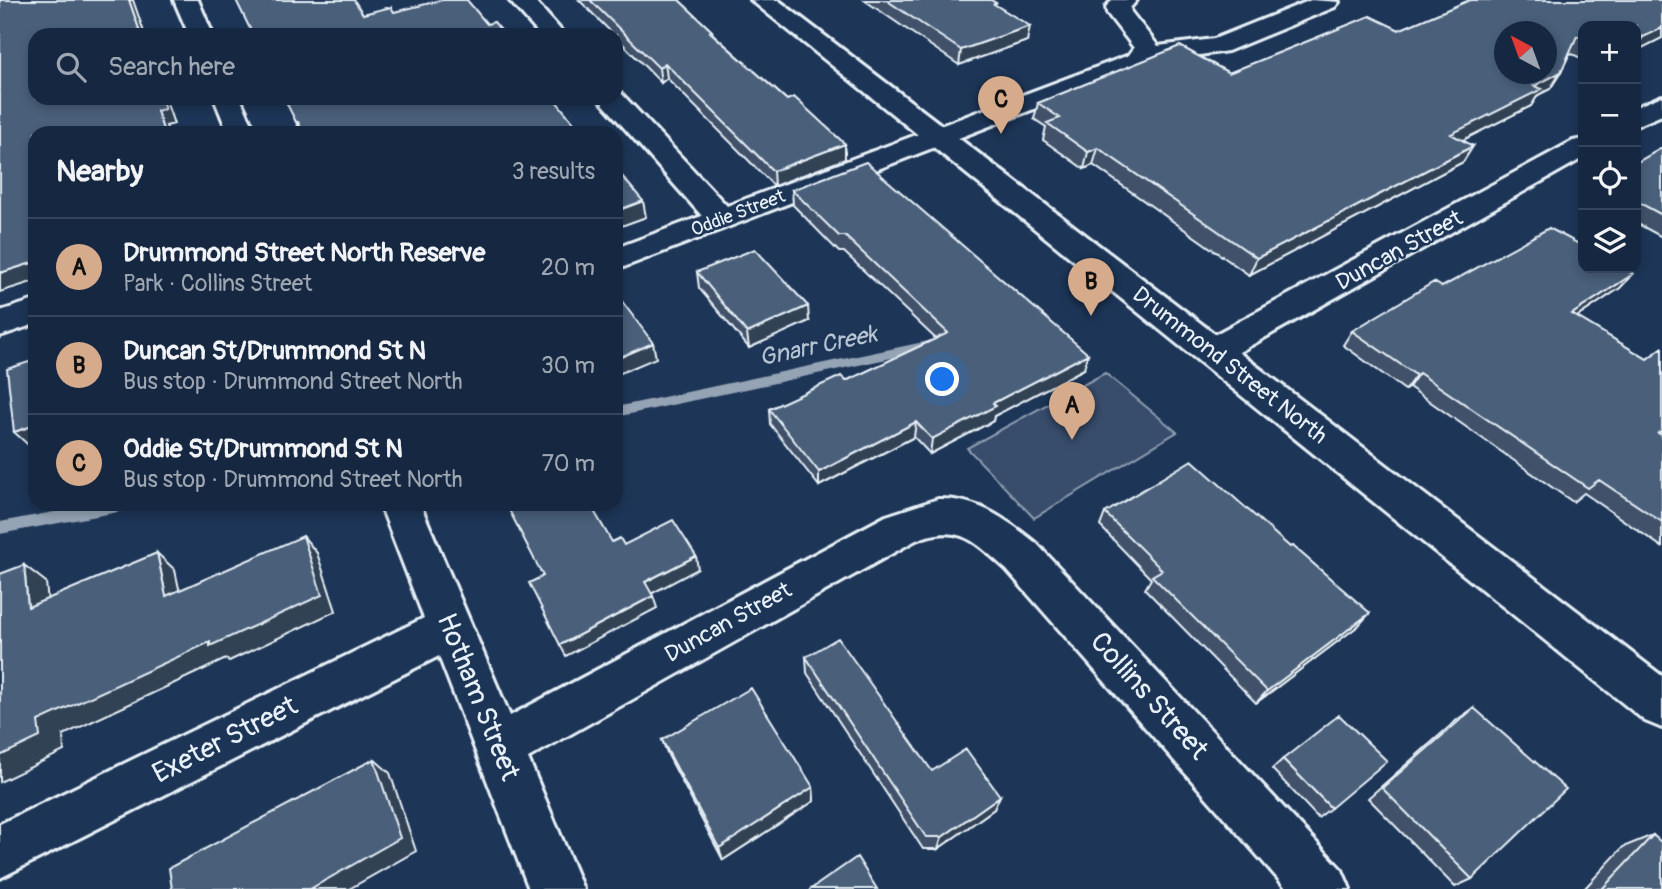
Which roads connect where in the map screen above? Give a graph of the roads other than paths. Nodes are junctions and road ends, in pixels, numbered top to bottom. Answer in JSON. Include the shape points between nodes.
{"nodes":[{"id":1,"x":186,"y":0,"type":"edge"},
{"id":2,"x":521,"y":0,"type":"edge"},
{"id":3,"x":763,"y":0,"type":"edge"},
{"id":4,"x":1125,"y":0,"type":"edge"},
{"id":5,"x":1327,"y":2,"type":"dead end"},
{"id":6,"x":198,"y":28,"type":"edge"},
{"id":7,"x":547,"y":28,"type":"edge"},
{"id":8,"x":1132,"y":63,"type":"junction"},
{"id":9,"x":1662,"y":104,"type":"edge"},
{"id":10,"x":230,"y":105,"type":"edge"},
{"id":11,"x":617,"y":105,"type":"edge"},
{"id":12,"x":1641,"y":115,"type":"edge"},
{"id":13,"x":1641,"y":120,"type":"edge"},
{"id":14,"x":239,"y":126,"type":"edge"},
{"id":15,"x":1662,"y":130,"type":"edge"},
{"id":16,"x":939,"y":138,"type":"junction"},
{"id":17,"x":1578,"y":150,"type":"edge"},
{"id":18,"x":722,"y":219,"type":"junction"},
{"id":19,"x":623,"y":257,"type":"edge"},
{"id":20,"x":28,"y":314,"type":"edge"},
{"id":21,"x":0,"y":324,"type":"edge"},
{"id":22,"x":1213,"y":351,"type":"junction"},
{"id":23,"x":403,"y":511,"type":"edge"},
{"id":24,"x":964,"y":517,"type":"joint"},
{"id":25,"x":451,"y":627,"type":"junction"},
{"id":26,"x":1662,"y":705,"type":"edge"},
{"id":27,"x":498,"y":748,"type":"junction"},
{"id":28,"x":0,"y":852,"type":"edge"},
{"id":29,"x":556,"y":889,"type":"edge"},
{"id":30,"x":1323,"y":889,"type":"edge"}],
"edges":[{"from":1,"to":6,"type":"street"},
{"from":2,"to":7,"type":"street"},
{"from":3,"to":16,"type":"street","name":"Drummond Street North"},
{"from":4,"to":8,"type":"street","via":[[1119,13],[1146,49],[1142,58]]},
{"from":5,"to":8,"type":"street","name":"Oddie Street","via":[[1219,46],[1160,53]]},
{"from":8,"to":16,"type":"street","name":"Oddie Street"},
{"from":9,"to":12,"type":"street"},
{"from":10,"to":14,"type":"street"},
{"from":11,"to":18,"type":"street"},
{"from":13,"to":15,"type":"street"},
{"from":16,"to":18,"type":"street","name":"Oddie Street"},
{"from":16,"to":22,"type":"street","name":"Drummond Street North"},
{"from":17,"to":22,"type":"street","name":"Duncan Street"},
{"from":18,"to":19,"type":"street","name":"Oddie Street"},
{"from":20,"to":21,"type":"street"},
{"from":22,"to":26,"type":"street","name":"Drummond Street North"},
{"from":23,"to":25,"type":"street","name":"Hotham Street"},
{"from":24,"to":27,"type":"street","name":"Duncan Street","via":[[943,514],[901,528]]},
{"from":24,"to":30,"type":"street","name":"Collins Street","via":[[991,532],[1031,566]]},
{"from":25,"to":27,"type":"street","name":"Hotham Street"},
{"from":25,"to":28,"type":"street","name":"Exeter Street"},
{"from":27,"to":29,"type":"street","name":"Hotham Street"}]}
